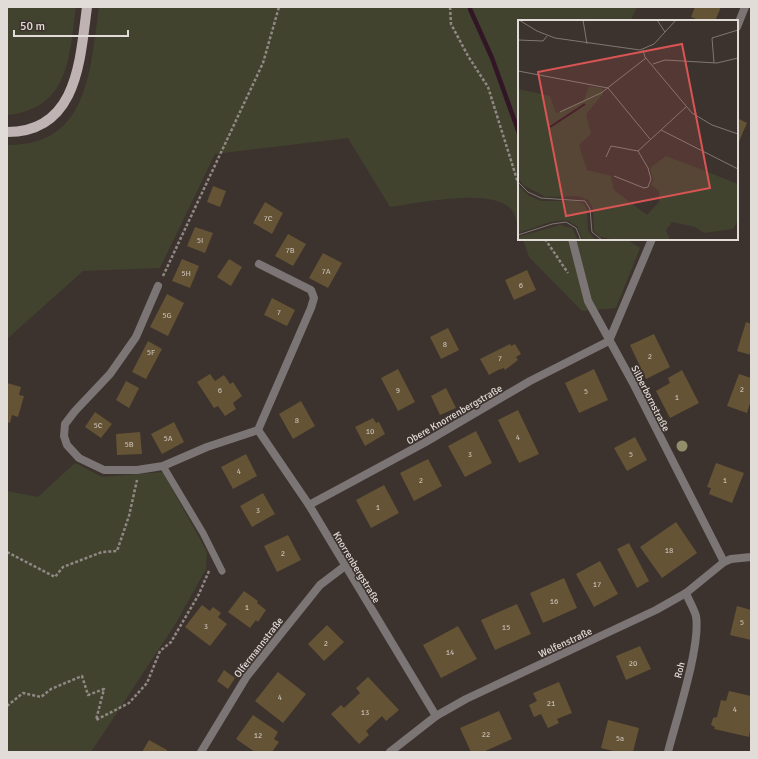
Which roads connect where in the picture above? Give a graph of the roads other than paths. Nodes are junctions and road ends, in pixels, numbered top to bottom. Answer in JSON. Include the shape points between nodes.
{"nodes":[{"id":1,"x":87,"y":7,"type":"edge"},
{"id":2,"x":745,"y":7,"type":"edge"},
{"id":3,"x":738,"y":24,"type":"edge"},
{"id":4,"x":7,"y":132,"type":"edge"},
{"id":5,"x":572,"y":240,"type":"edge"},
{"id":6,"x":652,"y":240,"type":"edge"},
{"id":7,"x":259,"y":264,"type":"dead end"},
{"id":8,"x":158,"y":286,"type":"road end"},
{"id":9,"x":609,"y":340,"type":"junction"},
{"id":10,"x":258,"y":430,"type":"junction"},
{"id":11,"x":163,"y":466,"type":"junction"},
{"id":12,"x":309,"y":505,"type":"junction"},
{"id":13,"x":751,"y":557,"type":"edge"},
{"id":14,"x":724,"y":562,"type":"junction"},
{"id":15,"x":345,"y":566,"type":"junction"},
{"id":16,"x":222,"y":571,"type":"dead end"},
{"id":17,"x":686,"y":593,"type":"junction"},
{"id":18,"x":436,"y":716,"type":"junction"},
{"id":19,"x":201,"y":752,"type":"edge"},
{"id":20,"x":390,"y":752,"type":"edge"},
{"id":21,"x":668,"y":752,"type":"edge"}],
"edges":[{"from":1,"to":4,"type":"main road","via":[[77,74],[70,94],[58,110],[44,122],[24,130]]},
{"from":2,"to":3,"type":"street"},
{"from":5,"to":9,"type":"street","name":"Silberbornstraße","via":[[588,301]]},
{"from":6,"to":9,"type":"street"},
{"from":7,"to":10,"type":"street","via":[[311,290],[314,298]]},
{"from":8,"to":11,"type":"street","via":[[136,337],[110,374],[65,424],[64,436],[67,445],[80,458],[104,470],[137,470]]},
{"from":9,"to":12,"type":"street","name":"Obere Knorrenbergstraße"},
{"from":9,"to":14,"type":"street","name":"Silberbornstraße"},
{"from":10,"to":11,"type":"street","via":[[207,447]]},
{"from":10,"to":12,"type":"street","name":"Knorrenbergstraße"},
{"from":11,"to":16,"type":"lane"},
{"from":12,"to":15,"type":"street","name":"Knorrenbergstraße"},
{"from":13,"to":14,"type":"street","name":"Welfenstraße"},
{"from":14,"to":17,"type":"street","name":"Welfenstraße"},
{"from":15,"to":18,"type":"street","name":"Knorrenbergstraße"},
{"from":15,"to":19,"type":"street","name":"Olfermannstraße","via":[[320,585],[247,676]]},
{"from":17,"to":18,"type":"street","name":"Welfenstraße","via":[[656,610],[466,699]]},
{"from":17,"to":21,"type":"street","name":"Roh","via":[[696,616],[696,631],[693,655]]},
{"from":18,"to":20,"type":"street","name":"Welfenstraße"}]}
